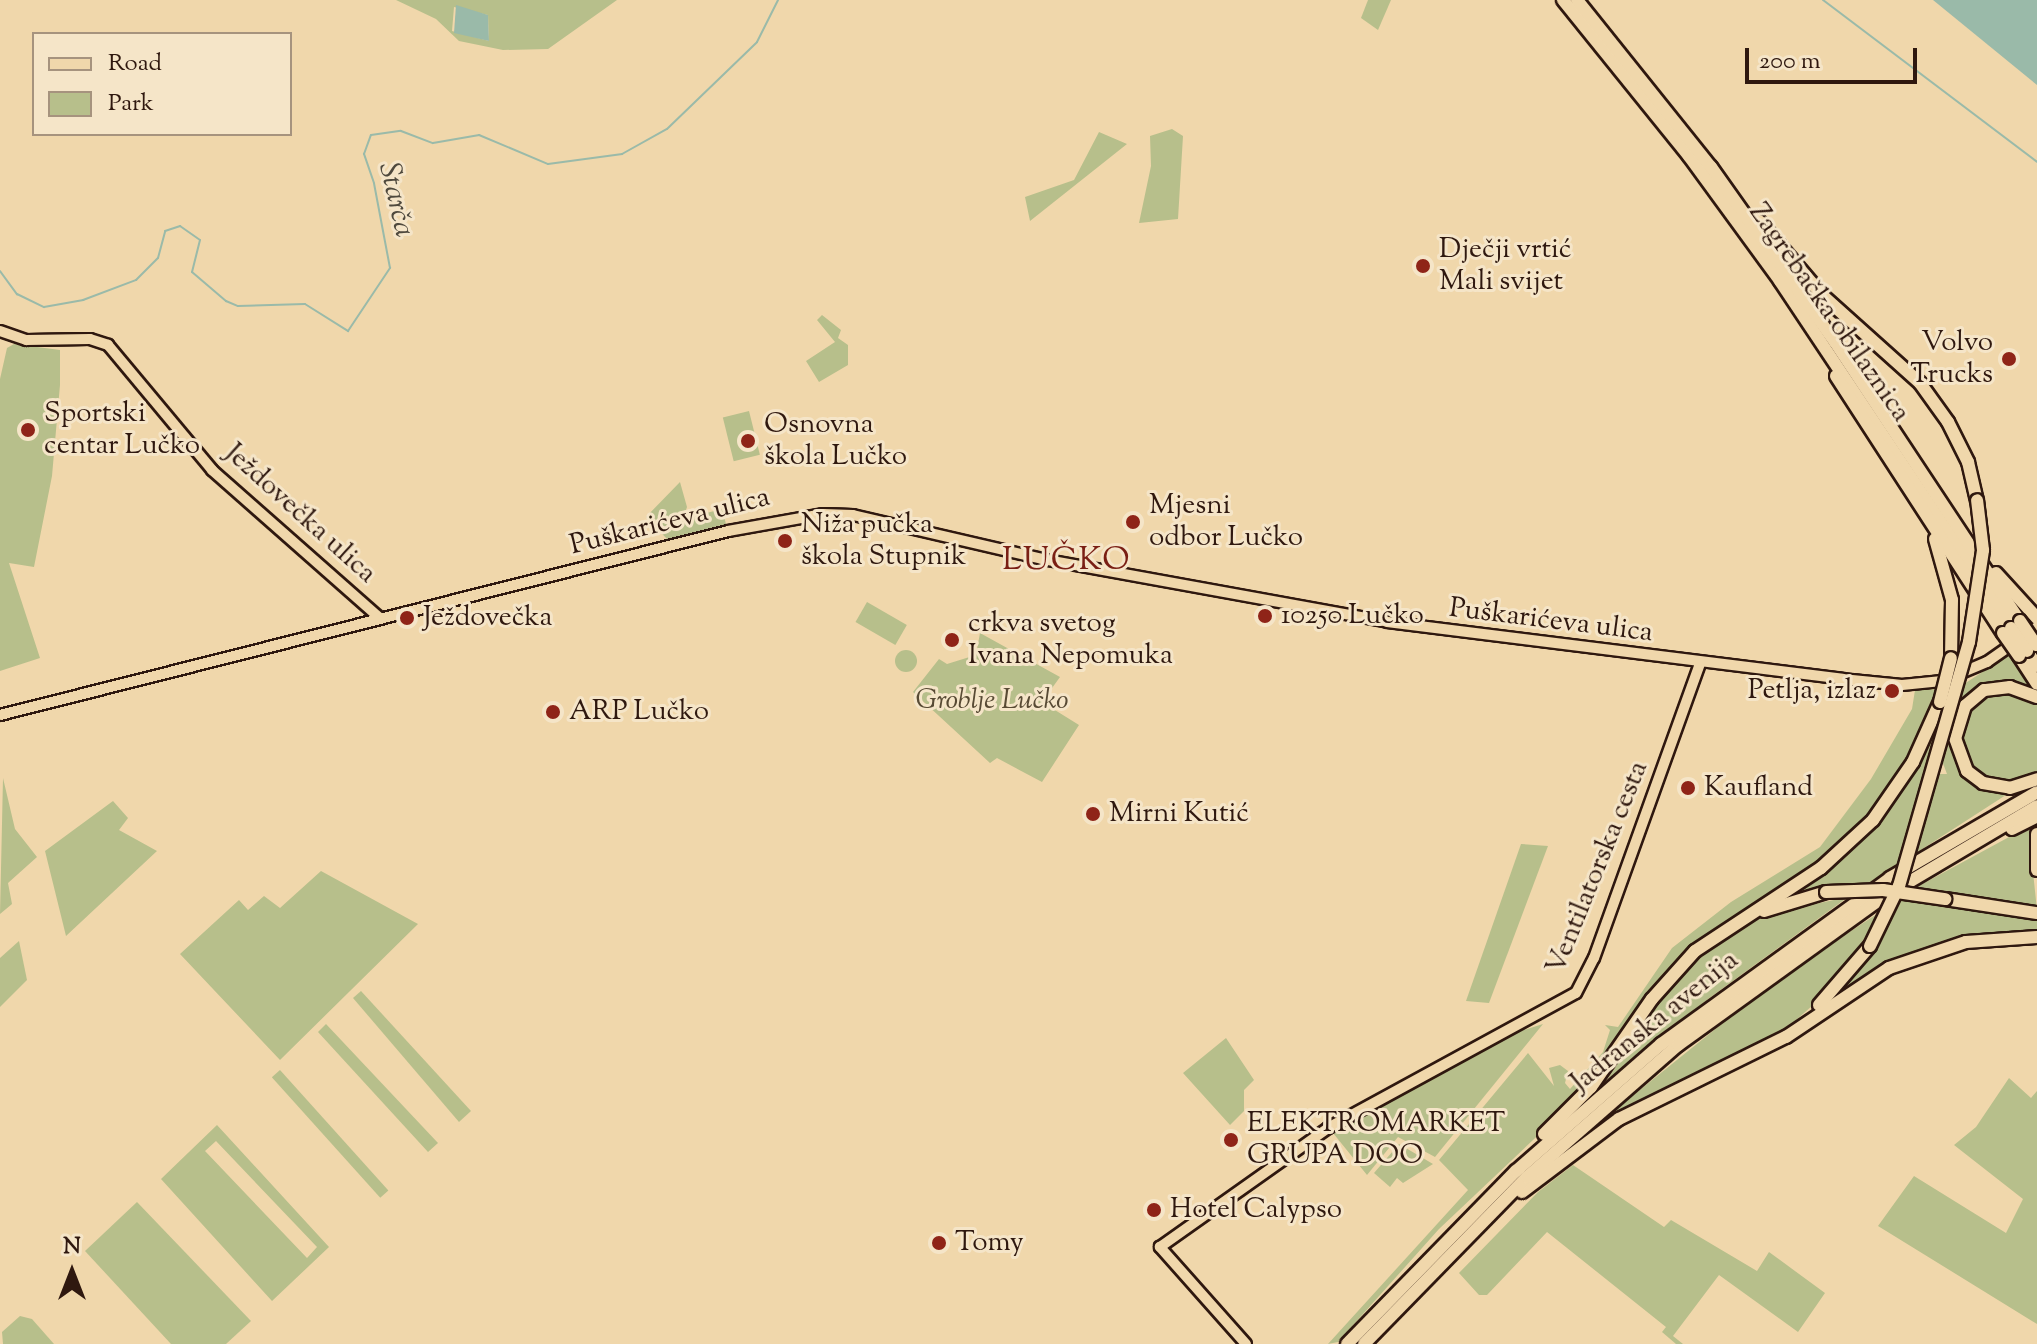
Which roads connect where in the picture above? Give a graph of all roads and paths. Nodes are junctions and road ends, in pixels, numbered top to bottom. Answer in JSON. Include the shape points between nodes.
{"nodes":[{"id":1,"x":1563,"y":0,"type":"edge"},
{"id":2,"x":1577,"y":0,"type":"edge"},
{"id":3,"x":1711,"y":167,"type":"junction"},
{"id":4,"x":1763,"y":258,"type":"junction"},
{"id":5,"x":0,"y":331,"type":"edge"},
{"id":6,"x":1915,"y":501,"type":"junction"},
{"id":7,"x":1952,"y":518,"type":"junction"},
{"id":8,"x":2035,"y":616,"type":"edge"},
{"id":9,"x":380,"y":618,"type":"junction"},
{"id":10,"x":2012,"y":627,"type":"junction"},
{"id":11,"x":2037,"y":627,"type":"edge"},
{"id":12,"x":2030,"y":650,"type":"edge"},
{"id":13,"x":1700,"y":664,"type":"junction"},
{"id":14,"x":2037,"y":666,"type":"edge"},
{"id":15,"x":2037,"y":684,"type":"edge"},
{"id":16,"x":2037,"y":697,"type":"edge"},
{"id":17,"x":0,"y":715,"type":"edge"},
{"id":18,"x":2037,"y":781,"type":"edge"},
{"id":19,"x":2037,"y":792,"type":"edge"},
{"id":20,"x":2037,"y":806,"type":"edge"},
{"id":21,"x":2037,"y":816,"type":"edge"},
{"id":22,"x":2037,"y":834,"type":"edge"},
{"id":23,"x":2037,"y":870,"type":"edge"},
{"id":24,"x":2037,"y":913,"type":"edge"},
{"id":25,"x":1818,"y":935,"type":"junction"},
{"id":26,"x":1713,"y":937,"type":"junction"},
{"id":27,"x":2037,"y":937,"type":"edge"},
{"id":28,"x":1773,"y":1042,"type":"junction"},
{"id":29,"x":1452,"y":1251,"type":"junction"},
{"id":30,"x":1394,"y":1291,"type":"junction"},
{"id":31,"x":1246,"y":1344,"type":"edge"},
{"id":32,"x":1347,"y":1344,"type":"edge"},
{"id":33,"x":1364,"y":1344,"type":"edge"}],
"edges":[{"from":1,"to":4,"type":"highway","name":"Zagrebačka obilaznica"},
{"from":2,"to":3,"type":"highway","name":"Zagrebačka obilaznica"},
{"from":3,"to":7,"type":"highway","name":"Zagrebačka obilaznica"},
{"from":3,"to":28,"type":"highway","bridge":true,"via":[[1724,174],[1823,296],[1920,383],[1948,422],[1968,462],[1983,550],[1969,642],[1899,886],[1870,946],[1840,985]]},
{"from":4,"to":6,"type":"highway","via":[[1774,285]]},
{"from":4,"to":10,"type":"highway","name":"Zagrebačka obilaznica"},
{"from":5,"to":9,"type":"main road","name":"Ježdovečka ulica","via":[[26,340],[90,339],[108,345],[212,470]]},
{"from":6,"to":10,"type":"highway"},
{"from":6,"to":26,"type":"highway","bridge":true,"via":[[1948,579],[1951,658],[1940,702],[1900,783],[1852,842],[1806,879]]},
{"from":7,"to":8,"type":"highway","via":[[1962,523]]},
{"from":7,"to":10,"type":"highway","name":"Zagrebačka obilaznica"},
{"from":9,"to":13,"type":"main road","name":"Puškarićeva ulica","via":[[728,531],[823,514],[853,515],[1042,559],[1375,620]]},
{"from":9,"to":17,"type":"main road","name":"Puškarićeva ulica"},
{"from":10,"to":12,"type":"highway","name":"Zagrebačka obilaznica","bridge":true},
{"from":10,"to":12,"type":"highway","bridge":true},
{"from":11,"to":13,"type":"main road","name":"Puškarićeva ulica","via":[[1967,673],[1930,684]]},
{"from":12,"to":14,"type":"highway","name":"Zagrebačka obilaznica"},
{"from":12,"to":15,"type":"highway"},
{"from":13,"to":31,"type":"main road","name":"Ventilatorska cesta","via":[[1594,958],[1576,993],[1328,1128],[1160,1247]]},
{"from":16,"to":18,"type":"highway","via":[[2010,687],[1984,690],[1965,706],[1955,738],[1967,771],[1983,783],[2010,788]]},
{"from":18,"to":25,"type":"highway","via":[[1875,882]]},
{"from":19,"to":25,"type":"highway","name":"Jadranska avenija","via":[[1941,846]]},
{"from":20,"to":25,"type":"highway","name":"Jadranska avenija"},
{"from":21,"to":25,"type":"highway"},
{"from":22,"to":23,"type":"highway"},
{"from":24,"to":26,"type":"highway","bridge":true,"via":[[1883,890],[1826,892],[1773,907]]},
{"from":25,"to":29,"type":"highway","name":"Jadranska avenija","via":[[1559,1147]]},
{"from":25,"to":30,"type":"highway","name":"Jadranska avenija","via":[[1613,1085]]},
{"from":26,"to":30,"type":"highway","via":[[1652,999],[1591,1087],[1424,1250]]},
{"from":27,"to":28,"type":"highway","via":[[1976,940],[1909,959]]},
{"from":28,"to":29,"type":"highway","via":[[1619,1119],[1569,1153]]},
{"from":29,"to":33,"type":"highway","name":"Jadranska avenija"},
{"from":30,"to":32,"type":"highway","name":"Jadranska avenija"}]}
